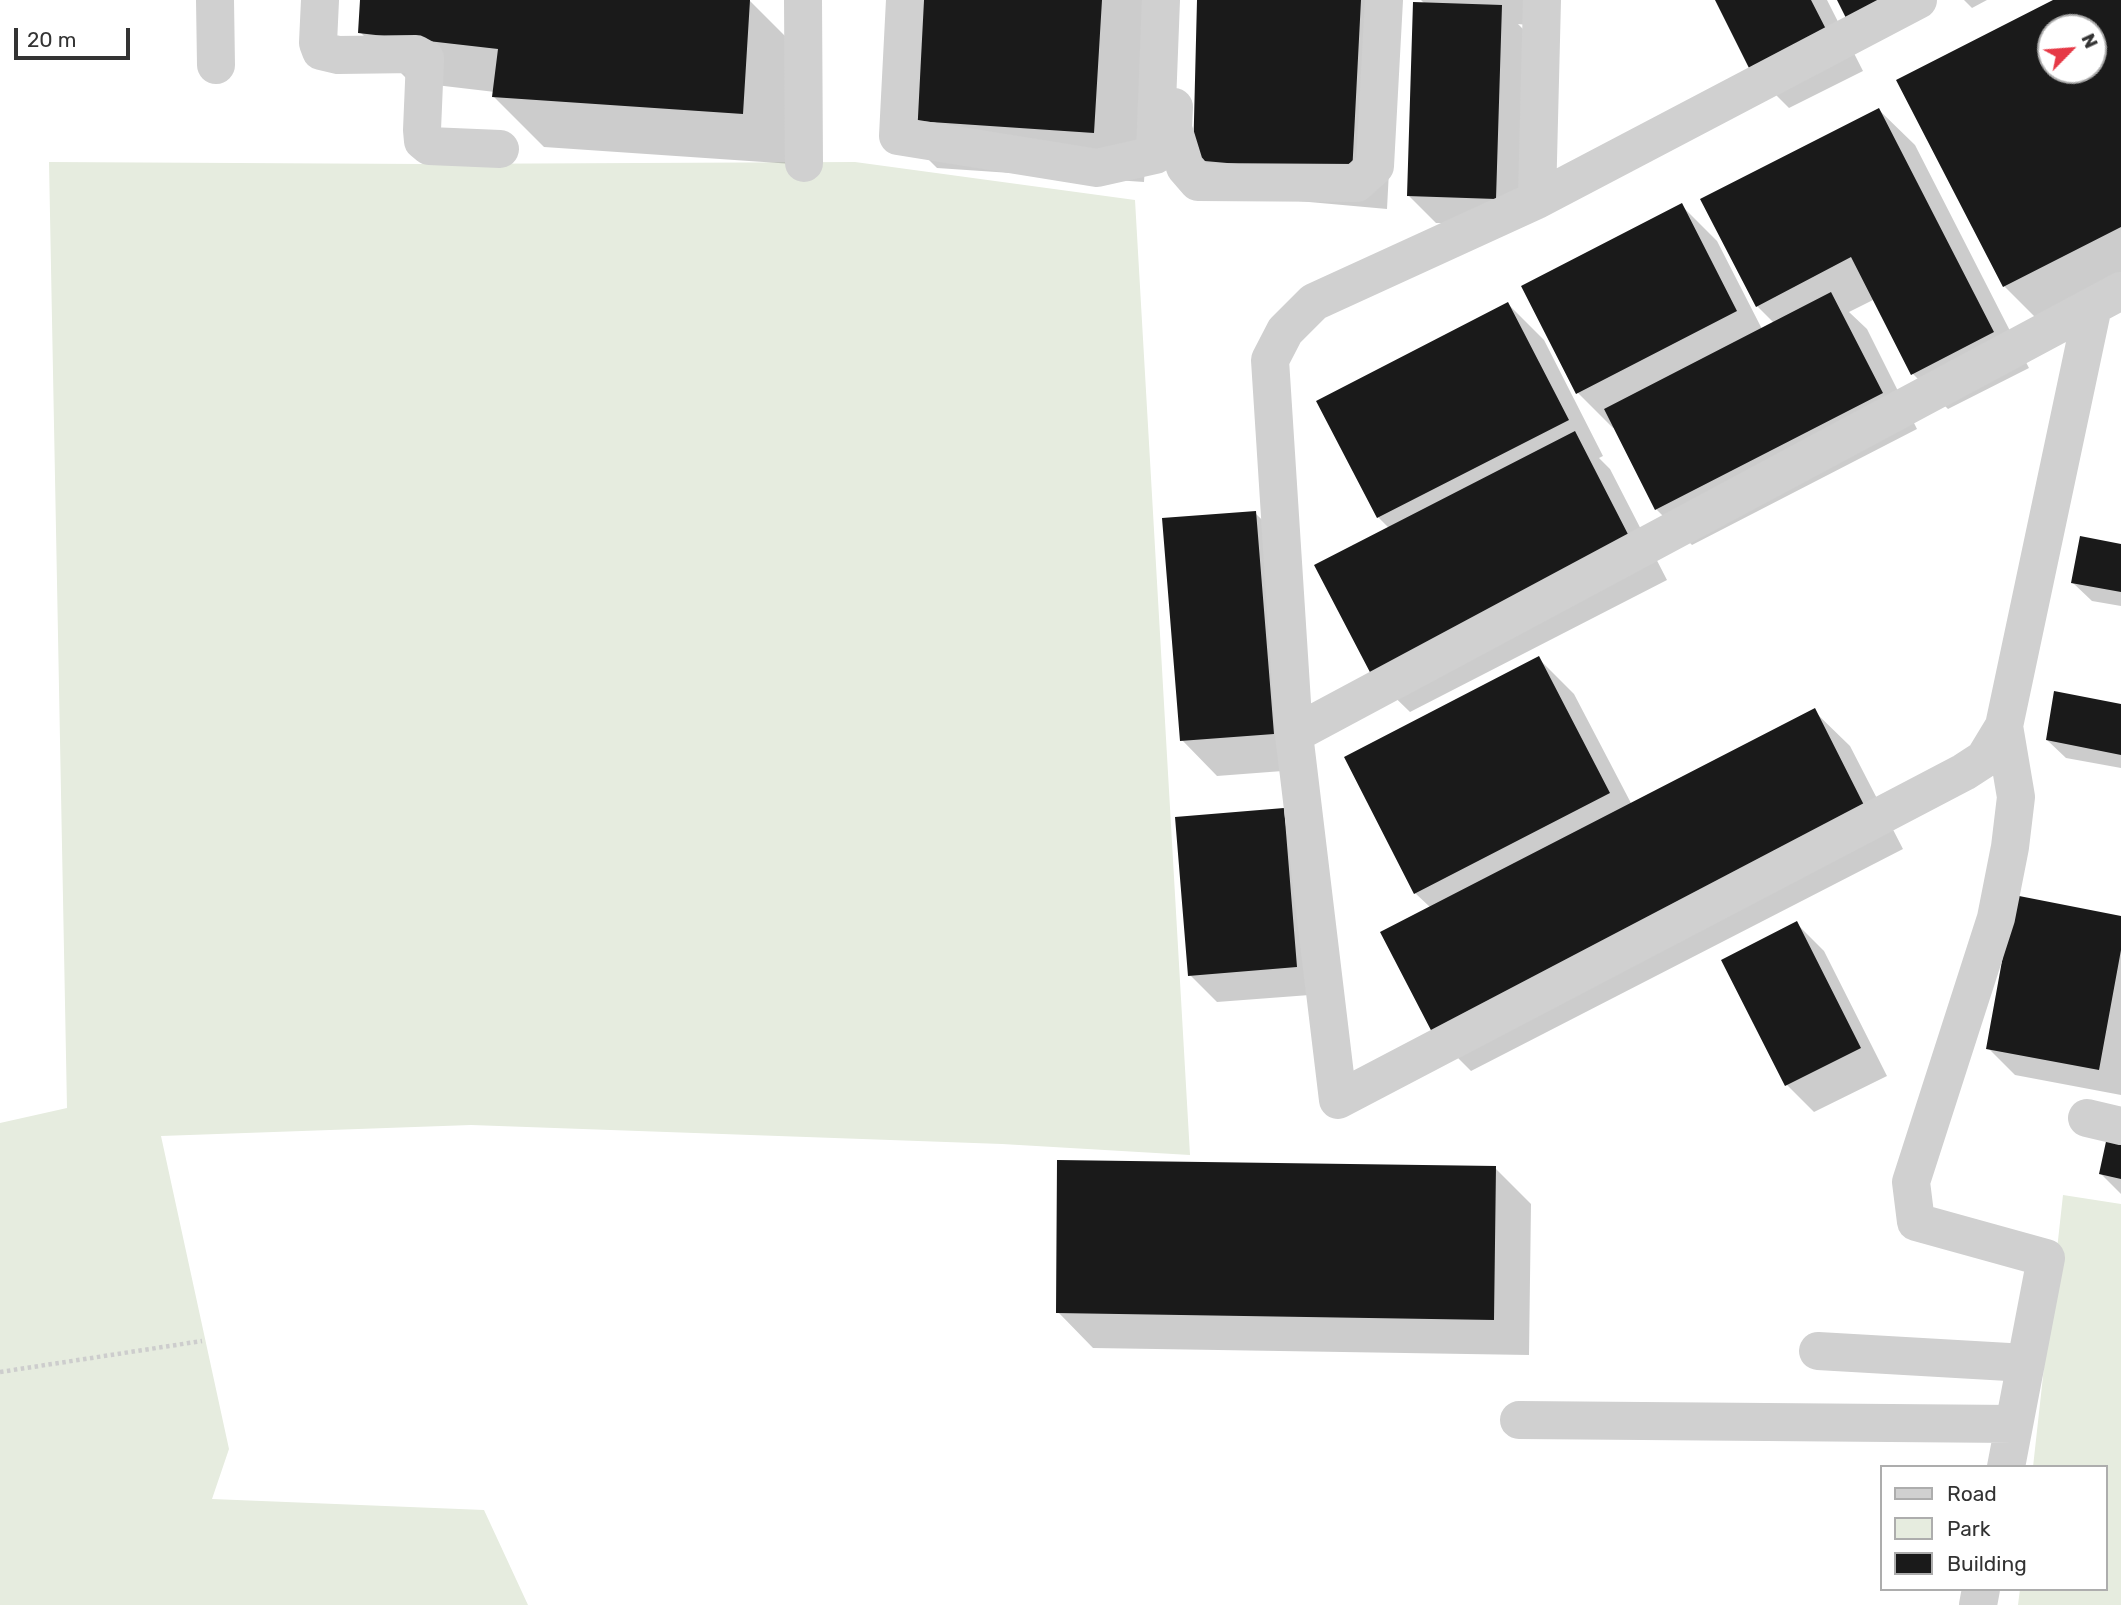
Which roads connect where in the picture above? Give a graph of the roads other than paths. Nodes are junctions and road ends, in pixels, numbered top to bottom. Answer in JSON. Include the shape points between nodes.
{"nodes":[{"id":1,"x":215,"y":0,"type":"edge"},
{"id":2,"x":320,"y":0,"type":"edge"},
{"id":3,"x":803,"y":0,"type":"edge"},
{"id":4,"x":905,"y":0,"type":"edge"},
{"id":5,"x":1161,"y":0,"type":"edge"},
{"id":6,"x":1178,"y":0,"type":"edge"},
{"id":7,"x":1384,"y":0,"type":"edge"},
{"id":8,"x":1542,"y":0,"type":"edge"},
{"id":9,"x":1918,"y":0,"type":"edge"},
{"id":10,"x":216,"y":65,"type":"dead end"},
{"id":11,"x":499,"y":149,"type":"dead end"},
{"id":12,"x":804,"y":163,"type":"dead end"},
{"id":13,"x":1536,"y":200,"type":"junction"},
{"id":14,"x":2107,"y":299,"type":"edge"},
{"id":15,"x":2004,"y":726,"type":"junction"},
{"id":16,"x":1294,"y":734,"type":"junction"},
{"id":17,"x":1818,"y":1350,"type":"dead end"},
{"id":18,"x":2026,"y":1363,"type":"junction"},
{"id":19,"x":1519,"y":1420,"type":"dead end"},
{"id":20,"x":2014,"y":1424,"type":"junction"},
{"id":21,"x":2006,"y":1465,"type":"edge"}],
"edges":[{"from":1,"to":10,"type":"street"},
{"from":2,"to":11,"type":"street","via":[[321,51],[416,54],[425,59],[422,130],[429,146]]},
{"from":3,"to":12,"type":"street"},
{"from":4,"to":5,"type":"street","via":[[898,136],[1097,168],[1155,155]]},
{"from":6,"to":7,"type":"street","via":[[1173,128],[1185,167],[1198,181],[1356,184],[1375,166]]},
{"from":8,"to":13,"type":"street"},
{"from":9,"to":13,"type":"street"},
{"from":13,"to":16,"type":"street","via":[[1314,302],[1284,331],[1270,360]]},
{"from":14,"to":15,"type":"street"},
{"from":14,"to":16,"type":"street"},
{"from":15,"to":16,"type":"street","via":[[1984,759],[1964,772],[1338,1100]]},
{"from":15,"to":18,"type":"street","via":[[2016,797],[1998,906],[1911,1182],[1916,1222],[2046,1258]]},
{"from":17,"to":18,"type":"street"},
{"from":18,"to":20,"type":"street"},
{"from":19,"to":20,"type":"street"},
{"from":20,"to":21,"type":"street"}]}
